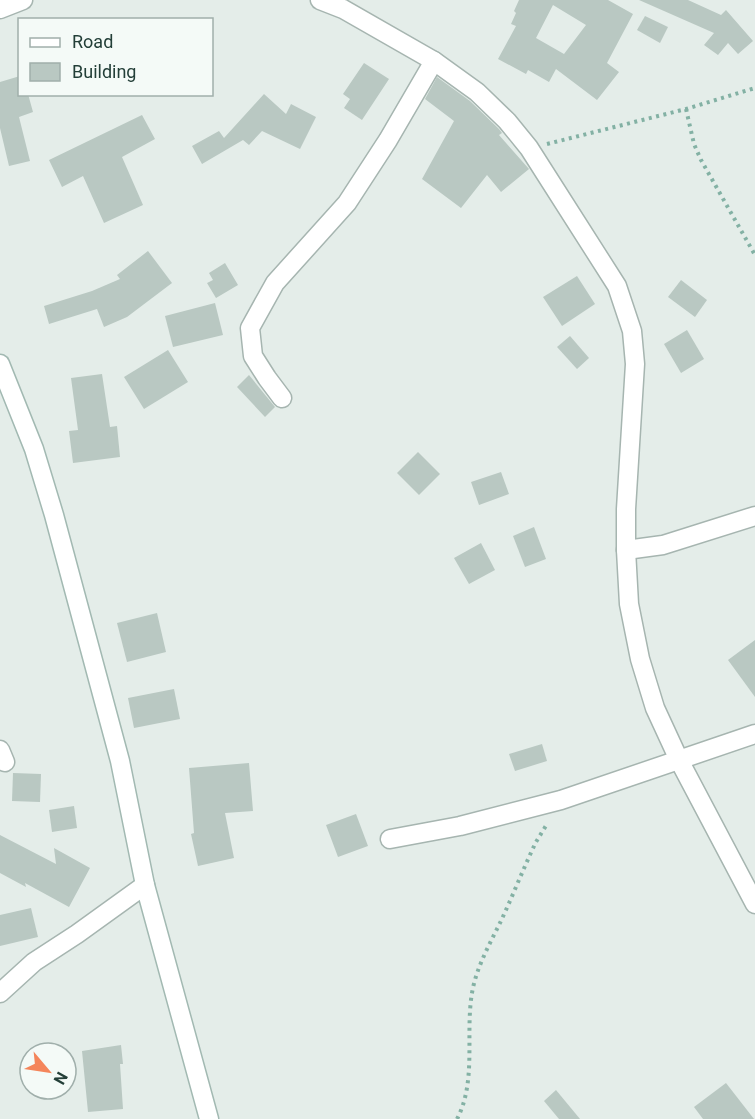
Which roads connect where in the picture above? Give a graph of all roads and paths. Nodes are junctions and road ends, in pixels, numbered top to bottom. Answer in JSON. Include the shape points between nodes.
{"nodes":[{"id":1,"x":23,"y":0,"type":"edge"},
{"id":2,"x":320,"y":0,"type":"edge"},
{"id":3,"x":0,"y":9,"type":"edge"},
{"id":4,"x":434,"y":61,"type":"junction"},
{"id":5,"x":755,"y":88,"type":"edge"},
{"id":6,"x":686,"y":108,"type":"junction"},
{"id":7,"x":528,"y":148,"type":"junction"},
{"id":8,"x":755,"y":255,"type":"edge"},
{"id":9,"x":0,"y":364,"type":"edge"},
{"id":10,"x":282,"y":398,"type":"dead end"},
{"id":11,"x":755,"y":516,"type":"edge"},
{"id":12,"x":626,"y":550,"type":"junction"},
{"id":13,"x":755,"y":734,"type":"edge"},
{"id":14,"x":679,"y":760,"type":"junction"},
{"id":15,"x":561,"y":800,"type":"junction"},
{"id":16,"x":390,"y":839,"type":"dead end"},
{"id":17,"x":145,"y":885,"type":"junction"},
{"id":18,"x":755,"y":904,"type":"edge"},
{"id":19,"x":0,"y":993,"type":"edge"},
{"id":20,"x":209,"y":1119,"type":"edge"},
{"id":21,"x":457,"y":1119,"type":"edge"}],
"edges":[{"from":1,"to":3,"type":"street"},
{"from":2,"to":4,"type":"street"},
{"from":4,"to":7,"type":"street","via":[[477,93]]},
{"from":4,"to":10,"type":"street","via":[[347,203],[275,284],[250,328],[254,356]]},
{"from":5,"to":6,"type":"path"},
{"from":6,"to":7,"type":"path"},
{"from":6,"to":8,"type":"path","via":[[701,160]]},
{"from":7,"to":12,"type":"street","via":[[617,286],[632,331],[635,364]]},
{"from":9,"to":17,"type":"street","via":[[34,449],[54,515],[120,761]]},
{"from":11,"to":12,"type":"street","via":[[663,545]]},
{"from":12,"to":14,"type":"street","via":[[628,604],[640,658],[655,708]]},
{"from":13,"to":14,"type":"street"},
{"from":14,"to":15,"type":"street"},
{"from":14,"to":18,"type":"street"},
{"from":15,"to":16,"type":"street"},
{"from":15,"to":21,"type":"path","via":[[536,842],[481,960],[472,991],[468,1081]]},
{"from":17,"to":19,"type":"street","via":[[34,962]]},
{"from":17,"to":20,"type":"street"}]}
